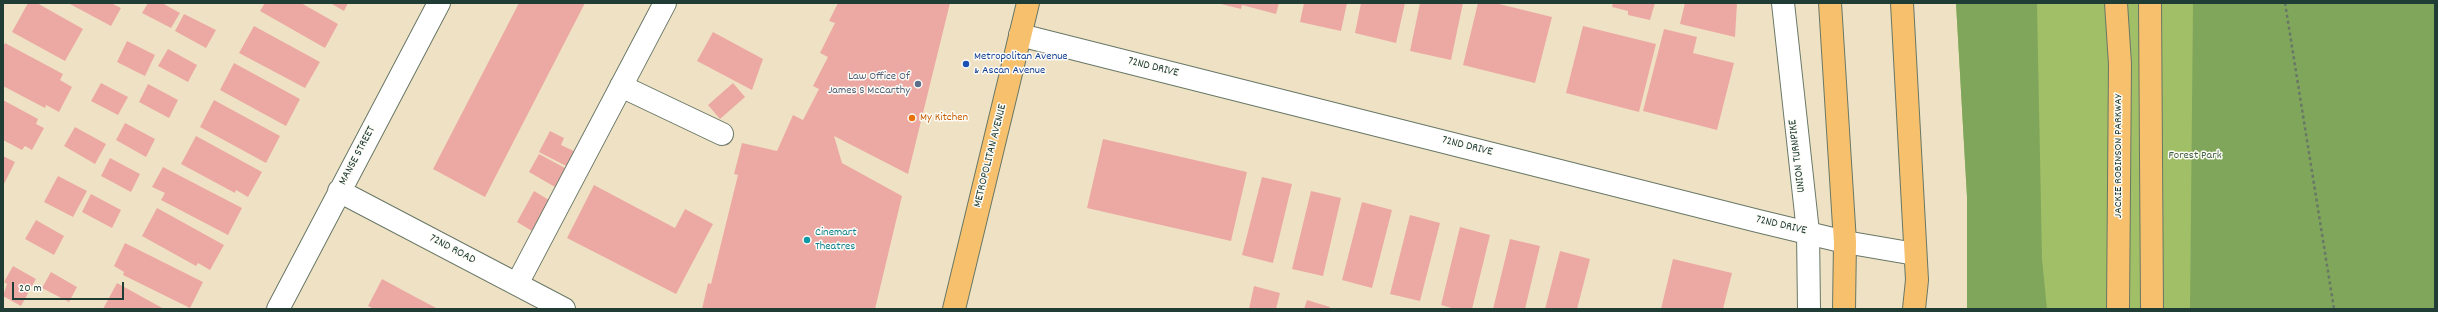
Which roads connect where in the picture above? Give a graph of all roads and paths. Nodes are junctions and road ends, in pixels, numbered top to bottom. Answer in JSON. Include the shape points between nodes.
{"nodes":[{"id":1,"x":439,"y":3,"type":"edge"},
{"id":2,"x":665,"y":3,"type":"edge"},
{"id":3,"x":1028,"y":3,"type":"edge"},
{"id":4,"x":1782,"y":3,"type":"edge"},
{"id":5,"x":1830,"y":3,"type":"edge"},
{"id":6,"x":1902,"y":3,"type":"edge"},
{"id":7,"x":2116,"y":3,"type":"edge"},
{"id":8,"x":2150,"y":3,"type":"edge"},
{"id":9,"x":2285,"y":3,"type":"edge"},
{"id":10,"x":1020,"y":35,"type":"junction"},
{"id":11,"x":621,"y":86,"type":"junction"},
{"id":12,"x":722,"y":134,"type":"dead end"},
{"id":13,"x":339,"y":191,"type":"junction"},
{"id":14,"x":1808,"y":232,"type":"junction"},
{"id":15,"x":1845,"y":242,"type":"junction"},
{"id":16,"x":1915,"y":254,"type":"junction"},
{"id":17,"x":517,"y":284,"type":"junction"},
{"id":18,"x":278,"y":309,"type":"edge"},
{"id":19,"x":564,"y":309,"type":"edge"},
{"id":20,"x":954,"y":309,"type":"edge"},
{"id":21,"x":1809,"y":309,"type":"edge"},
{"id":22,"x":1844,"y":309,"type":"edge"},
{"id":23,"x":1914,"y":309,"type":"edge"},
{"id":24,"x":2118,"y":309,"type":"edge"},
{"id":25,"x":2152,"y":309,"type":"edge"},
{"id":26,"x":2334,"y":309,"type":"edge"}],
"edges":[{"from":1,"to":13,"type":"street","name":"MANSE STREET"},
{"from":2,"to":11,"type":"street"},
{"from":3,"to":10,"type":"main road","name":"METROPOLITAN AVENUE"},
{"from":4,"to":14,"type":"street","name":"UNION TURNPIKE"},
{"from":5,"to":15,"type":"main road"},
{"from":6,"to":16,"type":"main road"},
{"from":7,"to":24,"type":"main road","name":"JACKIE ROBINSON PARKWAY","via":[[2120,64]]},
{"from":8,"to":25,"type":"main road"},
{"from":9,"to":26,"type":"path"},
{"from":10,"to":14,"type":"street","name":"72ND DRIVE"},
{"from":10,"to":20,"type":"main road","name":"METROPOLITAN AVENUE"},
{"from":11,"to":12,"type":"street"},
{"from":11,"to":17,"type":"street"},
{"from":13,"to":17,"type":"street","name":"72ND ROAD"},
{"from":13,"to":18,"type":"street","name":"MANSE STREET"},
{"from":14,"to":15,"type":"street","name":"72ND DRIVE"},
{"from":14,"to":21,"type":"street","name":"UNION TURNPIKE"},
{"from":15,"to":16,"type":"street","name":"72ND DRIVE"},
{"from":15,"to":22,"type":"main road"},
{"from":16,"to":23,"type":"main road","via":[[1917,280]]},
{"from":17,"to":19,"type":"street","name":"72ND ROAD"}]}
